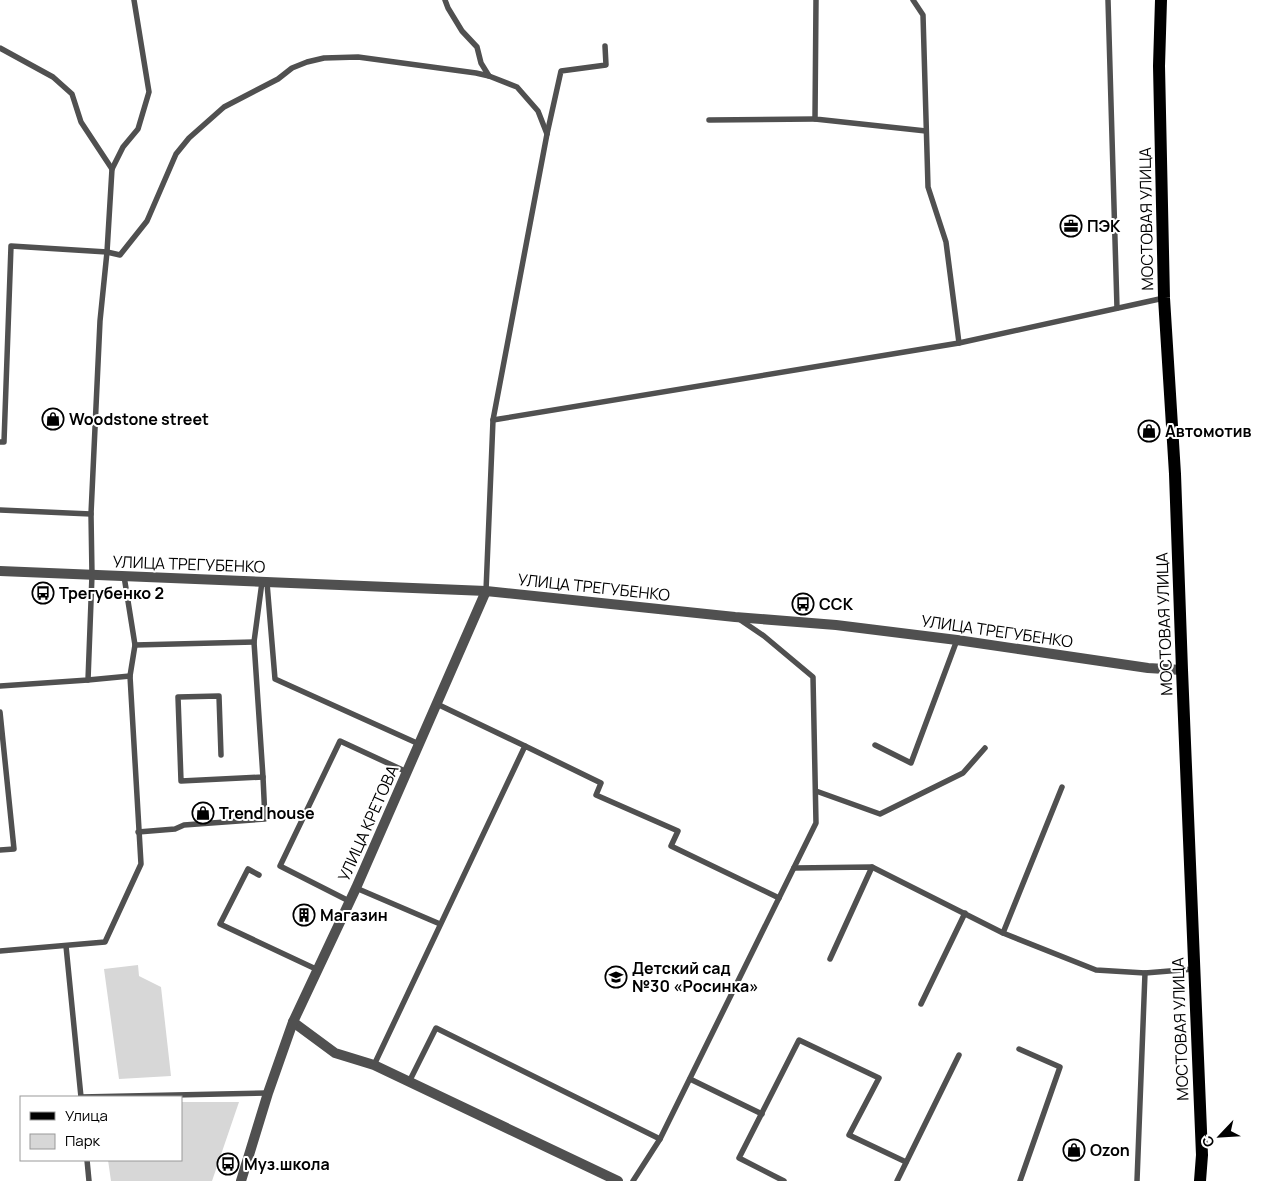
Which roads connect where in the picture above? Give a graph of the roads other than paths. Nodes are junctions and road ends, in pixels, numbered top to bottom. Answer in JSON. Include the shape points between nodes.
{"nodes":[{"id":1,"x":134,"y":0,"type":"edge"},
{"id":2,"x":445,"y":0,"type":"edge"},
{"id":3,"x":816,"y":0,"type":"edge"},
{"id":4,"x":913,"y":0,"type":"edge"},
{"id":5,"x":1108,"y":0,"type":"edge"},
{"id":6,"x":1161,"y":0,"type":"edge"},
{"id":7,"x":604,"y":46,"type":"dead end"},
{"id":8,"x":0,"y":48,"type":"edge"},
{"id":9,"x":489,"y":76,"type":"junction"},
{"id":10,"x":814,"y":119,"type":"junction"},
{"id":11,"x":709,"y":120,"type":"dead end"},
{"id":12,"x":926,"y":131,"type":"junction"},
{"id":13,"x":547,"y":134,"type":"junction"},
{"id":14,"x":112,"y":169,"type":"junction"},
{"id":15,"x":107,"y":252,"type":"junction"},
{"id":16,"x":1164,"y":298,"type":"junction"},
{"id":17,"x":1117,"y":308,"type":"junction"},
{"id":18,"x":959,"y":343,"type":"junction"},
{"id":19,"x":493,"y":420,"type":"junction"},
{"id":20,"x":0,"y":442,"type":"edge"},
{"id":21,"x":0,"y":510,"type":"edge"},
{"id":22,"x":91,"y":514,"type":"junction"},
{"id":23,"x":0,"y":571,"type":"edge"},
{"id":24,"x":92,"y":575,"type":"junction"},
{"id":25,"x":124,"y":576,"type":"junction"},
{"id":26,"x":264,"y":582,"type":"junction"},
{"id":27,"x":486,"y":591,"type":"junction"},
{"id":28,"x":735,"y":617,"type":"junction"},
{"id":29,"x":957,"y":640,"type":"junction"},
{"id":30,"x":254,"y":642,"type":"junction"},
{"id":31,"x":135,"y":645,"type":"junction"},
{"id":32,"x":1182,"y":670,"type":"junction"},
{"id":33,"x":130,"y":676,"type":"junction"},
{"id":34,"x":88,"y":680,"type":"junction"},
{"id":35,"x":0,"y":686,"type":"edge"},
{"id":36,"x":437,"y":704,"type":"junction"},
{"id":37,"x":0,"y":712,"type":"edge"},
{"id":38,"x":419,"y":744,"type":"junction"},
{"id":39,"x":875,"y":745,"type":"dead end"},
{"id":40,"x":525,"y":746,"type":"junction"},
{"id":41,"x":985,"y":748,"type":"dead end"},
{"id":42,"x":221,"y":755,"type":"dead end"},
{"id":43,"x":407,"y":772,"type":"junction"},
{"id":44,"x":263,"y":777,"type":"junction"},
{"id":45,"x":1062,"y":787,"type":"dead end"},
{"id":46,"x":816,"y":792,"type":"junction"},
{"id":47,"x":138,"y":832,"type":"junction"},
{"id":48,"x":0,"y":850,"type":"edge"},
{"id":49,"x":872,"y":867,"type":"junction"},
{"id":50,"x":794,"y":868,"type":"junction"},
{"id":51,"x":259,"y":875,"type":"dead end"},
{"id":52,"x":356,"y":888,"type":"junction"},
{"id":53,"x":779,"y":898,"type":"junction"},
{"id":54,"x":350,"y":901,"type":"junction"},
{"id":55,"x":965,"y":913,"type":"junction"},
{"id":56,"x":440,"y":924,"type":"junction"},
{"id":57,"x":1003,"y":932,"type":"junction"},
{"id":58,"x":66,"y":946,"type":"junction"},
{"id":59,"x":0,"y":951,"type":"edge"},
{"id":60,"x":830,"y":959,"type":"dead end"},
{"id":61,"x":318,"y":970,"type":"junction"},
{"id":62,"x":1194,"y":970,"type":"junction"},
{"id":63,"x":1145,"y":972,"type":"junction"},
{"id":64,"x":921,"y":1004,"type":"dead end"},
{"id":65,"x":294,"y":1022,"type":"junction"},
{"id":66,"x":1019,"y":1049,"type":"dead end"},
{"id":67,"x":959,"y":1055,"type":"dead end"},
{"id":68,"x":374,"y":1065,"type":"junction"},
{"id":69,"x":690,"y":1079,"type":"junction"},
{"id":70,"x":410,"y":1082,"type":"junction"},
{"id":71,"x":268,"y":1093,"type":"junction"},
{"id":72,"x":81,"y":1096,"type":"edge"},
{"id":73,"x":128,"y":1096,"type":"edge"},
{"id":74,"x":762,"y":1114,"type":"junction"},
{"id":75,"x":660,"y":1138,"type":"junction"},
{"id":76,"x":87,"y":1161,"type":"edge"},
{"id":77,"x":906,"y":1162,"type":"junction"},
{"id":78,"x":89,"y":1181,"type":"edge"},
{"id":79,"x":241,"y":1181,"type":"edge"},
{"id":80,"x":618,"y":1181,"type":"edge"},
{"id":81,"x":633,"y":1181,"type":"edge"},
{"id":82,"x":784,"y":1181,"type":"edge"},
{"id":83,"x":897,"y":1181,"type":"edge"},
{"id":84,"x":1020,"y":1181,"type":"edge"},
{"id":85,"x":1137,"y":1181,"type":"edge"},
{"id":86,"x":1200,"y":1181,"type":"edge"}],
"edges":[{"from":1,"to":14,"type":"lane","via":[[149,92],[138,129],[123,147]]},
{"from":2,"to":9,"type":"lane","via":[[462,31],[477,47]]},
{"from":3,"to":10,"type":"lane"},
{"from":4,"to":12,"type":"lane","via":[[923,15]]},
{"from":5,"to":17,"type":"lane"},
{"from":6,"to":16,"type":"main road","name":"МОСТОВАЯ УЛИЦА","via":[[1159,66]]},
{"from":7,"to":13,"type":"lane","via":[[606,65],[561,71]]},
{"from":8,"to":14,"type":"lane","via":[[53,77],[72,94],[81,122]]},
{"from":9,"to":13,"type":"lane","via":[[517,87],[538,111]]},
{"from":9,"to":15,"type":"lane","via":[[358,57],[324,58],[292,68],[278,79],[224,107],[189,138],[176,154],[147,221],[120,255]]},
{"from":10,"to":11,"type":"lane"},
{"from":10,"to":12,"type":"lane"},
{"from":12,"to":18,"type":"lane","via":[[928,187],[946,242]]},
{"from":13,"to":19,"type":"lane"},
{"from":14,"to":15,"type":"lane"},
{"from":15,"to":20,"type":"lane","via":[[10,246],[4,442]]},
{"from":15,"to":22,"type":"lane","via":[[100,321]]},
{"from":16,"to":17,"type":"lane"},
{"from":16,"to":32,"type":"main road","name":"МОСТОВАЯ УЛИЦА"},
{"from":17,"to":18,"type":"lane"},
{"from":18,"to":19,"type":"lane"},
{"from":19,"to":27,"type":"lane"},
{"from":21,"to":22,"type":"lane"},
{"from":22,"to":24,"type":"lane"},
{"from":23,"to":24,"type":"street","name":"УЛИЦА ТРЕГУБЕНКО"},
{"from":24,"to":25,"type":"street","name":"УЛИЦА ТРЕГУБЕНКО"},
{"from":24,"to":34,"type":"lane"},
{"from":25,"to":26,"type":"street","name":"УЛИЦА ТРЕГУБЕНКО"},
{"from":25,"to":31,"type":"lane"},
{"from":26,"to":27,"type":"street","name":"УЛИЦА ТРЕГУБЕНКО"},
{"from":26,"to":30,"type":"lane"},
{"from":26,"to":38,"type":"lane","via":[[275,679]]},
{"from":27,"to":28,"type":"street","name":"УЛИЦА ТРЕГУБЕНКО"},
{"from":27,"to":36,"type":"street","name":"УЛИЦА КРЕТОВА"},
{"from":28,"to":29,"type":"street","name":"УЛИЦА ТРЕГУБЕНКО"},
{"from":28,"to":46,"type":"lane","via":[[764,636],[813,677]]},
{"from":29,"to":32,"type":"street","name":"УЛИЦА ТРЕГУБЕНКО","via":[[1148,668]]},
{"from":29,"to":39,"type":"lane","via":[[911,763]]},
{"from":30,"to":31,"type":"lane"},
{"from":30,"to":44,"type":"lane"},
{"from":31,"to":33,"type":"lane"},
{"from":32,"to":62,"type":"main road","name":"МОСТОВАЯ УЛИЦА"},
{"from":33,"to":34,"type":"lane"},
{"from":33,"to":47,"type":"lane"},
{"from":34,"to":35,"type":"lane"},
{"from":36,"to":38,"type":"street","name":"УЛИЦА КРЕТОВА"},
{"from":36,"to":40,"type":"lane"},
{"from":37,"to":48,"type":"lane","via":[[14,849]]},
{"from":38,"to":43,"type":"street","name":"УЛИЦА КРЕТОВА"},
{"from":40,"to":53,"type":"lane","via":[[601,782],[596,795],[678,831],[671,846]]},
{"from":40,"to":56,"type":"lane"},
{"from":41,"to":46,"type":"lane","via":[[963,773],[880,814]]},
{"from":42,"to":44,"type":"lane","via":[[219,696],[178,697],[181,781]]},
{"from":43,"to":52,"type":"street","name":"УЛИЦА КРЕТОВА"},
{"from":43,"to":54,"type":"lane","via":[[340,741],[280,866]]},
{"from":44,"to":47,"type":"lane","via":[[266,819]]},
{"from":45,"to":57,"type":"lane"},
{"from":46,"to":50,"type":"lane","via":[[816,823]]},
{"from":47,"to":58,"type":"lane","via":[[140,864],[105,942]]},
{"from":49,"to":50,"type":"lane"},
{"from":49,"to":55,"type":"lane"},
{"from":49,"to":60,"type":"lane"},
{"from":50,"to":53,"type":"lane"},
{"from":51,"to":61,"type":"lane","via":[[248,869],[220,924]]},
{"from":52,"to":54,"type":"street","name":"УЛИЦА КРЕТОВА"},
{"from":52,"to":56,"type":"lane"},
{"from":53,"to":69,"type":"lane"},
{"from":54,"to":61,"type":"street","name":"УЛИЦА КРЕТОВА"},
{"from":55,"to":57,"type":"lane"},
{"from":55,"to":64,"type":"lane"},
{"from":56,"to":68,"type":"lane"},
{"from":57,"to":63,"type":"lane","via":[[1096,970]]},
{"from":58,"to":59,"type":"lane"},
{"from":58,"to":72,"type":"lane"},
{"from":61,"to":65,"type":"street","name":"УЛИЦА КРЕТОВА"},
{"from":62,"to":63,"type":"lane"},
{"from":62,"to":86,"type":"main road","name":"МОСТОВАЯ УЛИЦА","via":[[1202,1155]]},
{"from":63,"to":85,"type":"lane"},
{"from":65,"to":68,"type":"street","via":[[335,1053]]},
{"from":65,"to":71,"type":"street","name":"УЛИЦА КРЕТОВА"},
{"from":66,"to":84,"type":"lane","via":[[1060,1067]]},
{"from":67,"to":77,"type":"lane"},
{"from":68,"to":70,"type":"street"},
{"from":69,"to":74,"type":"lane"},
{"from":69,"to":75,"type":"lane"},
{"from":70,"to":75,"type":"lane","via":[[436,1028]]},
{"from":70,"to":80,"type":"street"},
{"from":71,"to":73,"type":"lane"},
{"from":71,"to":79,"type":"street","name":"УЛИЦА КРЕТОВА"},
{"from":74,"to":77,"type":"lane","via":[[798,1040],[878,1078],[849,1135]]},
{"from":74,"to":82,"type":"lane","via":[[739,1158]]},
{"from":75,"to":81,"type":"lane"},
{"from":76,"to":78,"type":"lane"},
{"from":77,"to":83,"type":"lane"}]}
